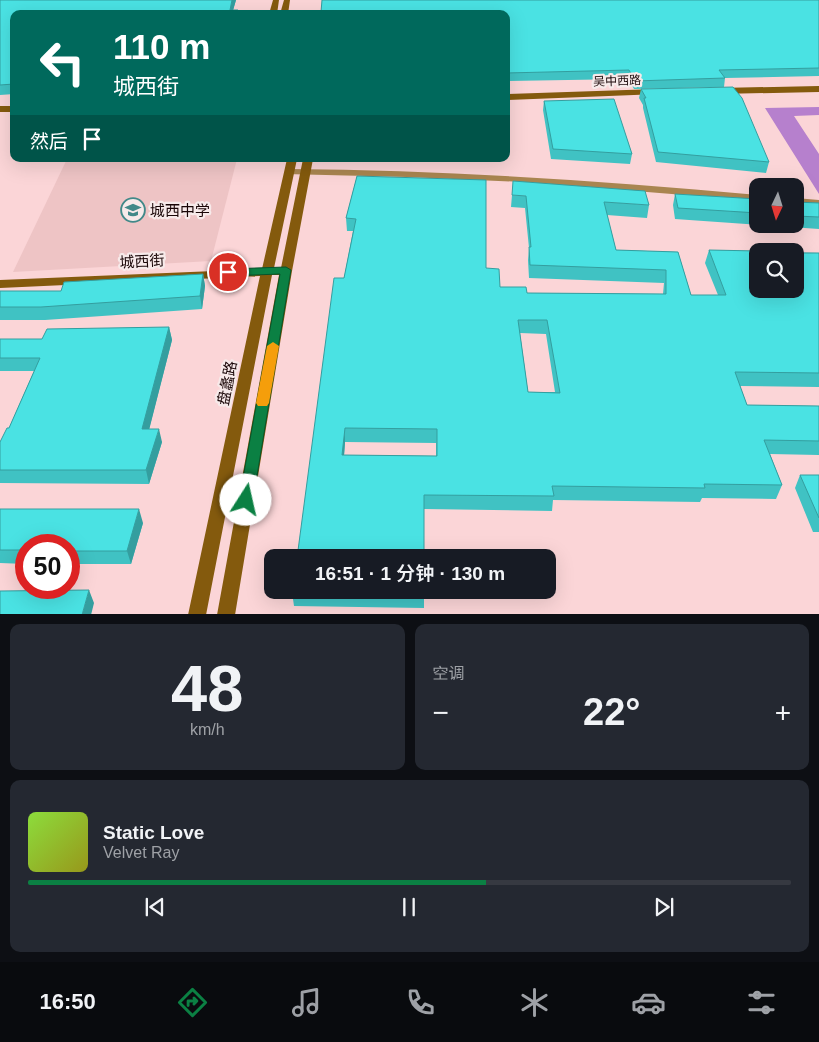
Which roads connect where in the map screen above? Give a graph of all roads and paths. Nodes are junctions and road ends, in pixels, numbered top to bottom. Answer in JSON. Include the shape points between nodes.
{"nodes":[{"id":1,"x":819,"y":84,"type":"edge"},
{"id":2,"x":819,"y":89,"type":"edge"},
{"id":3,"x":510,"y":91,"type":"edge"},
{"id":4,"x":510,"y":97,"type":"edge"},
{"id":5,"x":291,"y":165,"type":"edge"},
{"id":6,"x":307,"y":165,"type":"edge"},
{"id":7,"x":749,"y":197,"type":"edge"},
{"id":8,"x":804,"y":202,"type":"edge"},
{"id":9,"x":818,"y":203,"type":"edge"},
{"id":10,"x":286,"y":270,"type":"junction"},
{"id":11,"x":267,"y":271,"type":"junction"},
{"id":12,"x":0,"y":284,"type":"edge"},
{"id":13,"x":197,"y":614,"type":"edge"},
{"id":14,"x":226,"y":614,"type":"edge"}],
"edges":[{"from":1,"to":2,"type":"main road","via":[[710,88]]},
{"from":3,"to":4,"type":"main road","name":"吴中西路","via":[[666,89]]},
{"from":5,"to":6,"type":"street"},
{"from":5,"to":11,"type":"main road","name":"盘蠡路"},
{"from":6,"to":7,"type":"street"},
{"from":6,"to":10,"type":"main road"},
{"from":8,"to":9,"type":"street"},
{"from":10,"to":11,"type":"main road","name":"城西街"},
{"from":10,"to":14,"type":"main road"},
{"from":11,"to":12,"type":"main road","name":"城西街"},
{"from":11,"to":13,"type":"main road","name":"盘蠡路"}]}
